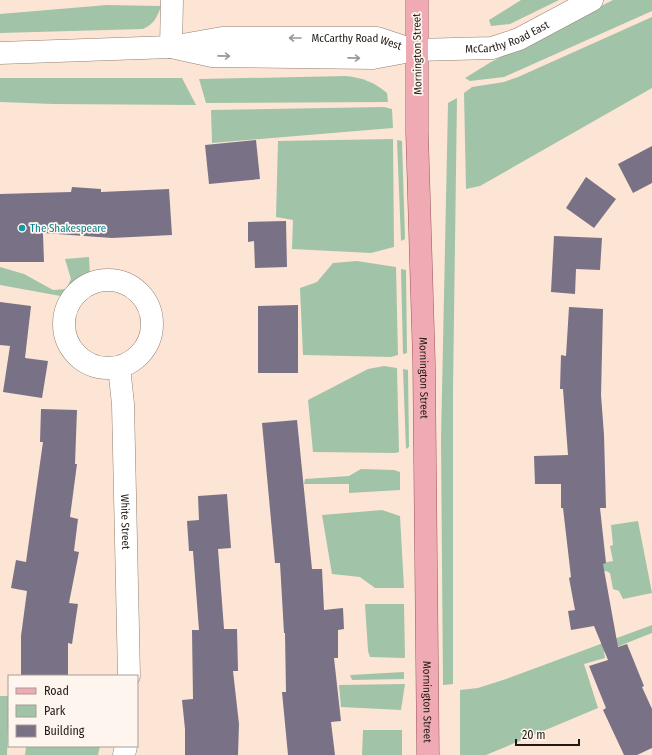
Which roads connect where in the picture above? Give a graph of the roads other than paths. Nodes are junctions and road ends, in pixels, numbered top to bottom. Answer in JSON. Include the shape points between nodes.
{"nodes":[{"id":1,"x":172,"y":0,"type":"edge"},
{"id":2,"x":417,"y":0,"type":"edge"},
{"id":3,"x":592,"y":0,"type":"edge"},
{"id":4,"x":172,"y":47,"type":"junction"},
{"id":5,"x":416,"y":50,"type":"junction"},
{"id":6,"x":0,"y":53,"type":"edge"},
{"id":7,"x":119,"y":367,"type":"junction"},
{"id":8,"x":129,"y":675,"type":"edge"},
{"id":9,"x":428,"y":755,"type":"edge"}],
"edges":[{"from":1,"to":4,"type":"street"},
{"from":2,"to":5,"type":"main road","name":"Mornington Street"},
{"from":3,"to":5,"type":"street","name":"McCarthy Road East","via":[[519,39],[492,48]]},
{"from":4,"to":5,"type":"street","name":"McCarthy Road West","via":[[212,56],[350,58],[373,58]]},
{"from":4,"to":6,"type":"street","name":"McCarthy Road West"},
{"from":5,"to":9,"type":"main road","name":"Mornington Street","via":[[424,355]]},
{"from":7,"to":7,"type":"street","via":[[134,360],[145,348],[151,334],[152,319],[148,304],[137,290],[118,280],[96,281],[78,290],[68,303],[63,322],[64,334],[70,348],[85,362],[105,368]]},
{"from":7,"to":8,"type":"street","name":"White Street","via":[[123,404]]}]}
